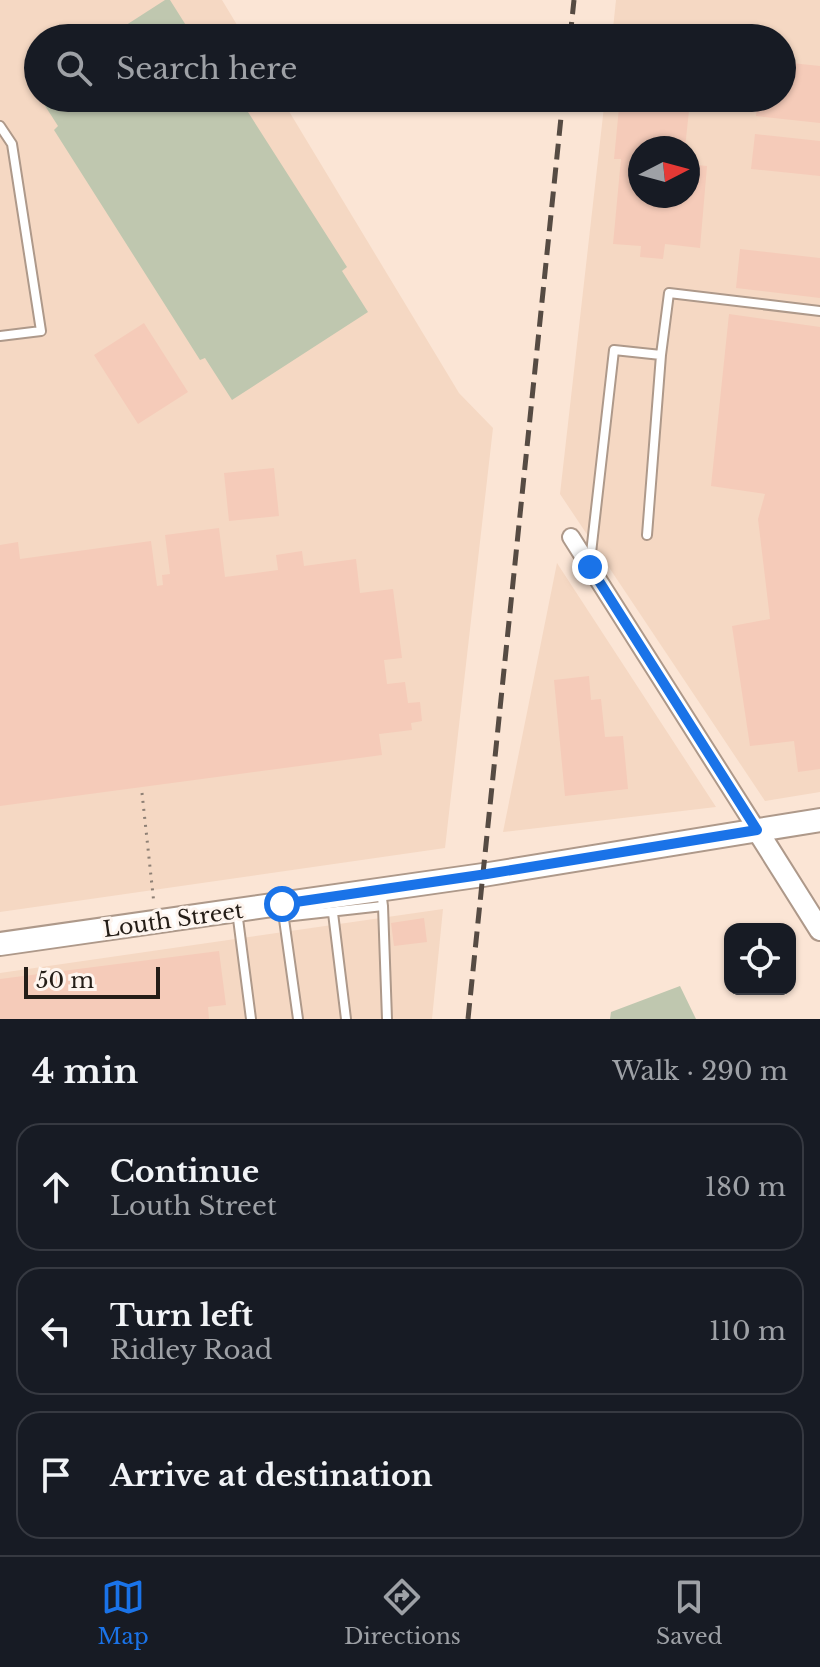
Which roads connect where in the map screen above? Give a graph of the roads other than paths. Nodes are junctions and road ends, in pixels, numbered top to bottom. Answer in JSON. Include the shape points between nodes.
{"nodes":[{"id":1,"x":0,"y":126,"type":"edge"},
{"id":2,"x":820,"y":311,"type":"edge"},
{"id":3,"x":0,"y":336,"type":"edge"},
{"id":4,"x":661,"y":355,"type":"junction"},
{"id":5,"x":647,"y":535,"type":"dead end"},
{"id":6,"x":571,"y":537,"type":"dead end"},
{"id":7,"x":590,"y":567,"type":"junction"},
{"id":8,"x":820,"y":820,"type":"edge"},
{"id":9,"x":757,"y":830,"type":"junction"},
{"id":10,"x":382,"y":898,"type":"junction"},
{"id":11,"x":237,"y":910,"type":"junction"},
{"id":12,"x":283,"y":911,"type":"junction"},
{"id":13,"x":333,"y":913,"type":"junction"},
{"id":14,"x":820,"y":930,"type":"edge"},
{"id":15,"x":0,"y":944,"type":"edge"},
{"id":16,"x":251,"y":1019,"type":"edge"},
{"id":17,"x":298,"y":1019,"type":"edge"},
{"id":18,"x":346,"y":1019,"type":"edge"},
{"id":19,"x":387,"y":1019,"type":"edge"}],
"edges":[{"from":1,"to":3,"type":"lane","via":[[12,144],[41,331]]},
{"from":2,"to":4,"type":"lane","via":[[669,293]]},
{"from":4,"to":5,"type":"lane"},
{"from":4,"to":7,"type":"lane","via":[[614,350]]},
{"from":6,"to":7,"type":"street"},
{"from":7,"to":9,"type":"street"},
{"from":8,"to":9,"type":"main road","name":"Louth Street"},
{"from":9,"to":10,"type":"main road","name":"Louth Street"},
{"from":9,"to":14,"type":"street"},
{"from":10,"to":12,"type":"main road","name":"Louth Street"},
{"from":10,"to":13,"type":"lane"},
{"from":10,"to":19,"type":"lane"},
{"from":11,"to":12,"type":"main road","name":"Louth Street"},
{"from":11,"to":15,"type":"main road","name":"Louth Street"},
{"from":11,"to":16,"type":"lane"},
{"from":12,"to":13,"type":"lane"},
{"from":12,"to":17,"type":"lane"},
{"from":13,"to":18,"type":"lane"}]}
